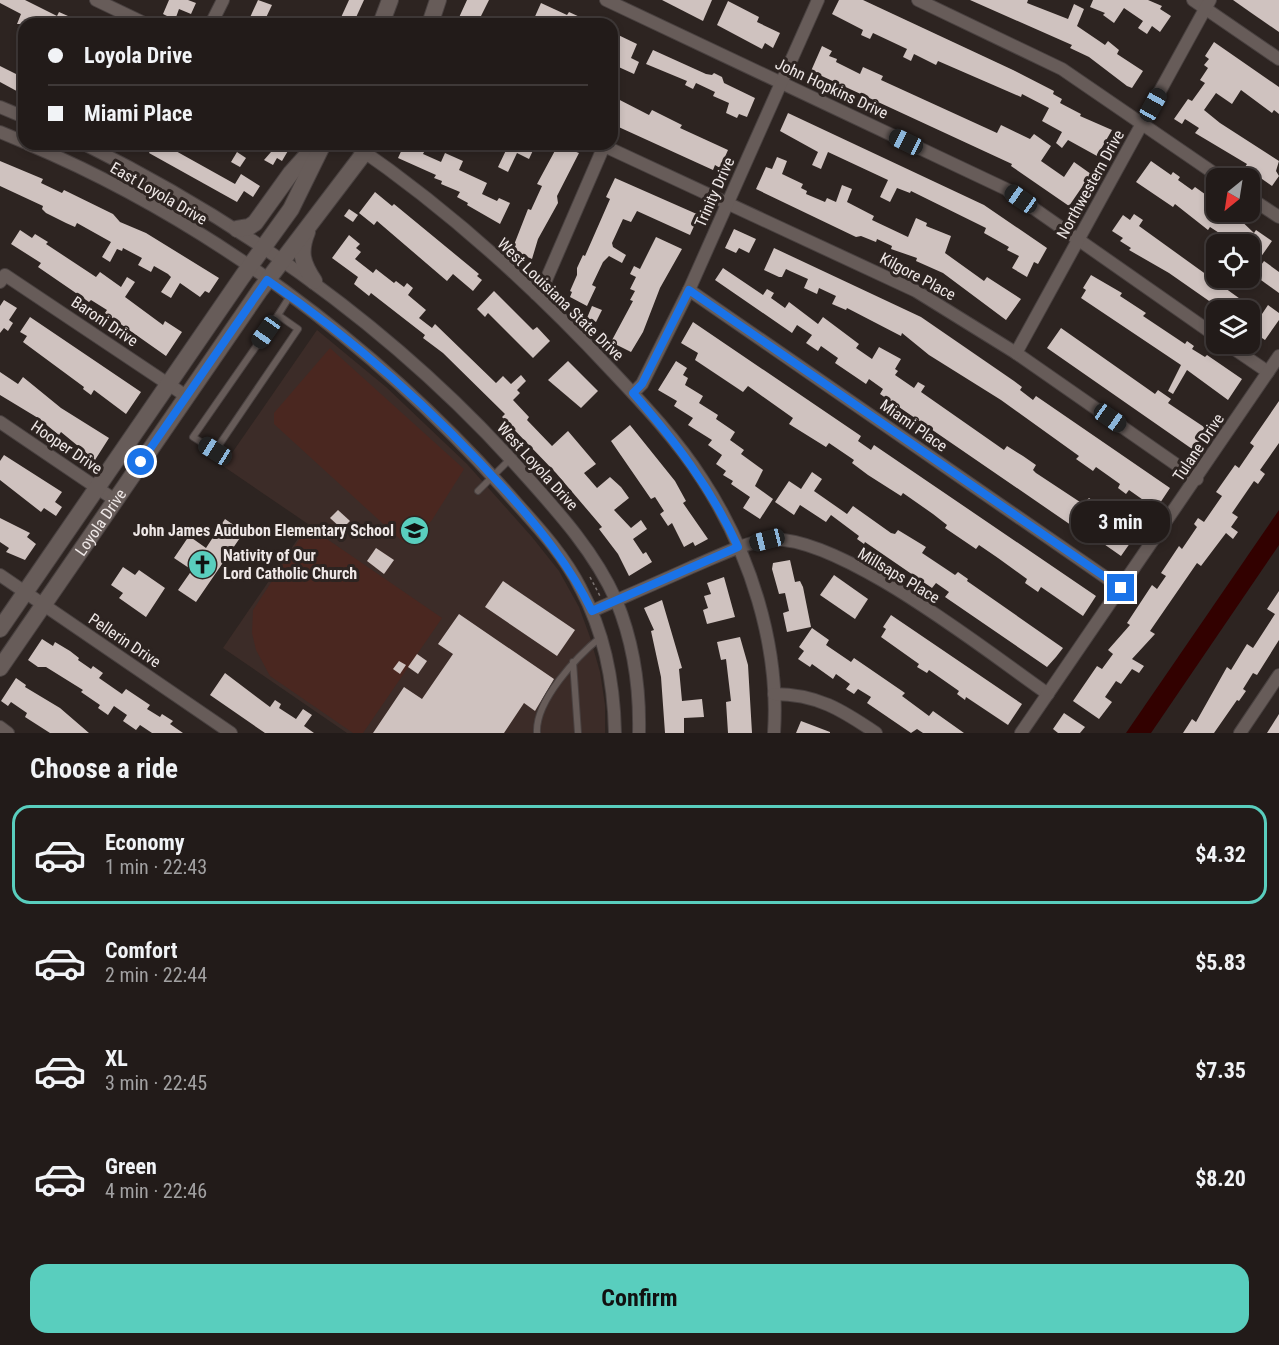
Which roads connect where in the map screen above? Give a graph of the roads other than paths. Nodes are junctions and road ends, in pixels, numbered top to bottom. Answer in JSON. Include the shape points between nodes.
{"nodes":[{"id":1,"x":96,"y":0,"type":"edge"},
{"id":2,"x":223,"y":0,"type":"edge"},
{"id":3,"x":390,"y":0,"type":"edge"},
{"id":4,"x":438,"y":0,"type":"edge"},
{"id":5,"x":606,"y":0,"type":"edge"},
{"id":6,"x":818,"y":0,"type":"edge"},
{"id":7,"x":918,"y":0,"type":"edge"},
{"id":8,"x":1193,"y":0,"type":"edge"},
{"id":9,"x":1208,"y":4,"type":"edge"},
{"id":10,"x":134,"y":18,"type":"edge"},
{"id":11,"x":214,"y":18,"type":"edge"},
{"id":12,"x":383,"y":18,"type":"edge"},
{"id":13,"x":432,"y":18,"type":"edge"},
{"id":14,"x":1279,"y":59,"type":"edge"},
{"id":15,"x":782,"y":82,"type":"junction"},
{"id":16,"x":0,"y":107,"type":"edge"},
{"id":17,"x":18,"y":114,"type":"edge"},
{"id":18,"x":1142,"y":125,"type":"junction"},
{"id":19,"x":0,"y":132,"type":"edge"},
{"id":20,"x":18,"y":140,"type":"edge"},
{"id":21,"x":40,"y":150,"type":"edge"},
{"id":22,"x":95,"y":150,"type":"edge"},
{"id":23,"x":311,"y":150,"type":"edge"},
{"id":24,"x":320,"y":150,"type":"edge"},
{"id":25,"x":361,"y":150,"type":"edge"},
{"id":26,"x":367,"y":150,"type":"edge"},
{"id":27,"x":600,"y":150,"type":"edge"},
{"id":28,"x":613,"y":150,"type":"edge"},
{"id":29,"x":1206,"y":168,"type":"edge"},
{"id":30,"x":727,"y":203,"type":"junction"},
{"id":31,"x":1260,"y":205,"type":"edge"},
{"id":32,"x":1279,"y":217,"type":"edge"},
{"id":33,"x":312,"y":219,"type":"junction"},
{"id":34,"x":237,"y":229,"type":"junction"},
{"id":35,"x":1078,"y":238,"type":"junction"},
{"id":36,"x":265,"y":247,"type":"junction"},
{"id":37,"x":282,"y":258,"type":"junction"},
{"id":38,"x":249,"y":267,"type":"junction"},
{"id":39,"x":3,"y":278,"type":"edge"},
{"id":40,"x":267,"y":280,"type":"junction"},
{"id":41,"x":314,"y":281,"type":"junction"},
{"id":42,"x":689,"y":290,"type":"junction"},
{"id":43,"x":536,"y":294,"type":"junction"},
{"id":44,"x":290,"y":296,"type":"junction"},
{"id":45,"x":278,"y":315,"type":"junction"},
{"id":46,"x":1206,"y":329,"type":"edge"},
{"id":47,"x":1016,"y":353,"type":"junction"},
{"id":48,"x":1242,"y":354,"type":"edge"},
{"id":49,"x":1279,"y":356,"type":"edge"},
{"id":50,"x":1268,"y":372,"type":"junction"},
{"id":51,"x":169,"y":384,"type":"junction"},
{"id":52,"x":633,"y":393,"type":"junction"},
{"id":53,"x":186,"y":396,"type":"junction"},
{"id":54,"x":0,"y":422,"type":"edge"},
{"id":55,"x":511,"y":458,"type":"junction"},
{"id":56,"x":492,"y":475,"type":"junction"},
{"id":57,"x":1197,"y":479,"type":"junction"},
{"id":58,"x":97,"y":488,"type":"junction"},
{"id":59,"x":478,"y":492,"type":"dead end"},
{"id":60,"x":115,"y":500,"type":"junction"},
{"id":61,"x":738,"y":547,"type":"junction"},
{"id":62,"x":0,"y":575,"type":"edge"},
{"id":63,"x":1121,"y":588,"type":"junction"},
{"id":64,"x":25,"y":592,"type":"junction"},
{"id":65,"x":616,"y":600,"type":"junction"},
{"id":66,"x":45,"y":605,"type":"junction"},
{"id":67,"x":592,"y":611,"type":"junction"},
{"id":68,"x":0,"y":629,"type":"edge"},
{"id":69,"x":601,"y":636,"type":"junction"},
{"id":70,"x":573,"y":661,"type":"junction"},
{"id":71,"x":0,"y":668,"type":"edge"},
{"id":72,"x":1279,"y":675,"type":"edge"},
{"id":73,"x":774,"y":694,"type":"junction"},
{"id":74,"x":1048,"y":694,"type":"junction"},
{"id":75,"x":0,"y":727,"type":"edge"},
{"id":76,"x":8,"y":733,"type":"edge"},
{"id":77,"x":231,"y":733,"type":"edge"},
{"id":78,"x":537,"y":733,"type":"edge"},
{"id":79,"x":578,"y":733,"type":"edge"},
{"id":80,"x":615,"y":733,"type":"edge"},
{"id":81,"x":639,"y":733,"type":"edge"},
{"id":82,"x":774,"y":733,"type":"edge"},
{"id":83,"x":876,"y":733,"type":"edge"},
{"id":84,"x":1021,"y":733,"type":"edge"},
{"id":85,"x":1240,"y":733,"type":"edge"}],
"edges":[{"from":1,"to":10,"type":"street"},
{"from":2,"to":11,"type":"street"},
{"from":3,"to":12,"type":"main road"},
{"from":4,"to":13,"type":"main road"},
{"from":5,"to":15,"type":"street","name":"John Hopkins Drive"},
{"from":6,"to":15,"type":"street","name":"Trinity Drive"},
{"from":7,"to":18,"type":"street","via":[[1062,69]]},
{"from":8,"to":9,"type":"street"},
{"from":9,"to":14,"type":"street"},
{"from":9,"to":18,"type":"street","name":"Northwestern Drive"},
{"from":15,"to":30,"type":"street","name":"Trinity Drive"},
{"from":15,"to":35,"type":"street","name":"John Hopkins Drive","via":[[1006,189]]},
{"from":16,"to":17,"type":"street"},
{"from":18,"to":29,"type":"street"},
{"from":18,"to":35,"type":"street","name":"Northwestern Drive"},
{"from":19,"to":20,"type":"street"},
{"from":21,"to":38,"type":"street","name":"East Loyola Drive","via":[[175,219]]},
{"from":22,"to":34,"type":"street","name":"East Loyola Drive"},
{"from":23,"to":34,"type":"main road","via":[[255,223]]},
{"from":24,"to":36,"type":"main road","name":"Loyola Drive","via":[[302,189]]},
{"from":25,"to":33,"type":"main road","name":"Loyola Drive"},
{"from":26,"to":43,"type":"street","name":"West Louisiana State Drive"},
{"from":27,"to":43,"type":"street","via":[[543,287]]},
{"from":28,"to":30,"type":"street","name":"Kilgore Place"},
{"from":30,"to":42,"type":"street","name":"Trinity Drive"},
{"from":30,"to":47,"type":"street","name":"Kilgore Place","via":[[916,291]]},
{"from":31,"to":32,"type":"street"},
{"from":33,"to":37,"type":"main road","name":"Loyola Drive"},
{"from":33,"to":41,"type":"main road","via":[[301,251],[305,268]]},
{"from":34,"to":36,"type":"street","name":"East Loyola Drive"},
{"from":35,"to":46,"type":"street","name":"John Hopkins Drive"},
{"from":35,"to":47,"type":"street","name":"Northwestern Drive"},
{"from":36,"to":37,"type":"street","name":"East Loyola Drive"},
{"from":36,"to":38,"type":"main road","name":"Loyola Drive"},
{"from":37,"to":40,"type":"main road","name":"Loyola Drive"},
{"from":37,"to":41,"type":"street","name":"East Loyola Drive"},
{"from":38,"to":40,"type":"street","name":"East Loyola Drive"},
{"from":38,"to":51,"type":"main road","name":"Loyola Drive"},
{"from":39,"to":51,"type":"street","name":"Baroni Drive"},
{"from":40,"to":44,"type":"street"},
{"from":40,"to":53,"type":"main road","name":"Loyola Drive"},
{"from":41,"to":55,"type":"street","name":"West Loyola Drive","via":[[430,379]]},
{"from":42,"to":52,"type":"street","name":"Trinity Drive","via":[[642,384]]},
{"from":42,"to":63,"type":"street","name":"Miami Place"},
{"from":43,"to":52,"type":"street","name":"West Louisiana State Drive"},
{"from":44,"to":45,"type":"lane"},
{"from":44,"to":56,"type":"street","via":[[378,366]]},
{"from":45,"to":45,"type":"lane","via":[[193,437],[215,451],[298,329]]},
{"from":47,"to":57,"type":"street","name":"Kilgore Place"},
{"from":48,"to":50,"type":"street"},
{"from":49,"to":50,"type":"street","name":"Tulane Drive"},
{"from":50,"to":57,"type":"street","name":"Tulane Drive"},
{"from":51,"to":53,"type":"street","name":"Baroni Drive"},
{"from":51,"to":58,"type":"main road","name":"Loyola Drive"},
{"from":52,"to":61,"type":"street","name":"West Louisiana State Drive","via":[[702,479]]},
{"from":53,"to":60,"type":"main road","name":"Loyola Drive"},
{"from":54,"to":58,"type":"street","name":"Hooper Drive"},
{"from":55,"to":56,"type":"lane"},
{"from":55,"to":65,"type":"street","name":"West Loyola Drive","via":[[579,539]]},
{"from":56,"to":59,"type":"lane"},
{"from":56,"to":67,"type":"street","via":[[559,554]]},
{"from":57,"to":63,"type":"street","name":"Tulane Drive"},
{"from":58,"to":60,"type":"street","name":"Hooper Drive"},
{"from":58,"to":64,"type":"main road","name":"Loyola Drive"},
{"from":60,"to":66,"type":"main road","name":"Loyola Drive"},
{"from":61,"to":65,"type":"street","name":"Millsaps Place"},
{"from":61,"to":73,"type":"street","name":"West Louisiana State Drive","via":[[770,647]]},
{"from":61,"to":74,"type":"street","name":"Millsaps Place","via":[[767,540],[823,550],[869,572]]},
{"from":62,"to":64,"type":"street","name":"Pellerin Drive"},
{"from":63,"to":74,"type":"street","name":"Tulane Drive"},
{"from":64,"to":66,"type":"street","name":"Pellerin Drive"},
{"from":64,"to":68,"type":"main road","name":"Loyola Drive"},
{"from":65,"to":67,"type":"street","name":"Millsaps Place"},
{"from":65,"to":81,"type":"street","name":"West Loyola Drive","via":[[638,689]]},
{"from":66,"to":71,"type":"main road","name":"Loyola Drive"},
{"from":66,"to":77,"type":"street","name":"Pellerin Drive"},
{"from":67,"to":69,"type":"street"},
{"from":69,"to":70,"type":"lane"},
{"from":69,"to":80,"type":"street","via":[[613,687]]},
{"from":70,"to":78,"type":"lane","via":[[536,720]]},
{"from":70,"to":79,"type":"lane"},
{"from":72,"to":85,"type":"street"},
{"from":73,"to":82,"type":"street","name":"West Louisiana State Drive"},
{"from":73,"to":83,"type":"street","via":[[809,696],[834,706]]},
{"from":74,"to":84,"type":"street","name":"Tulane Drive"},
{"from":75,"to":76,"type":"street"}]}
